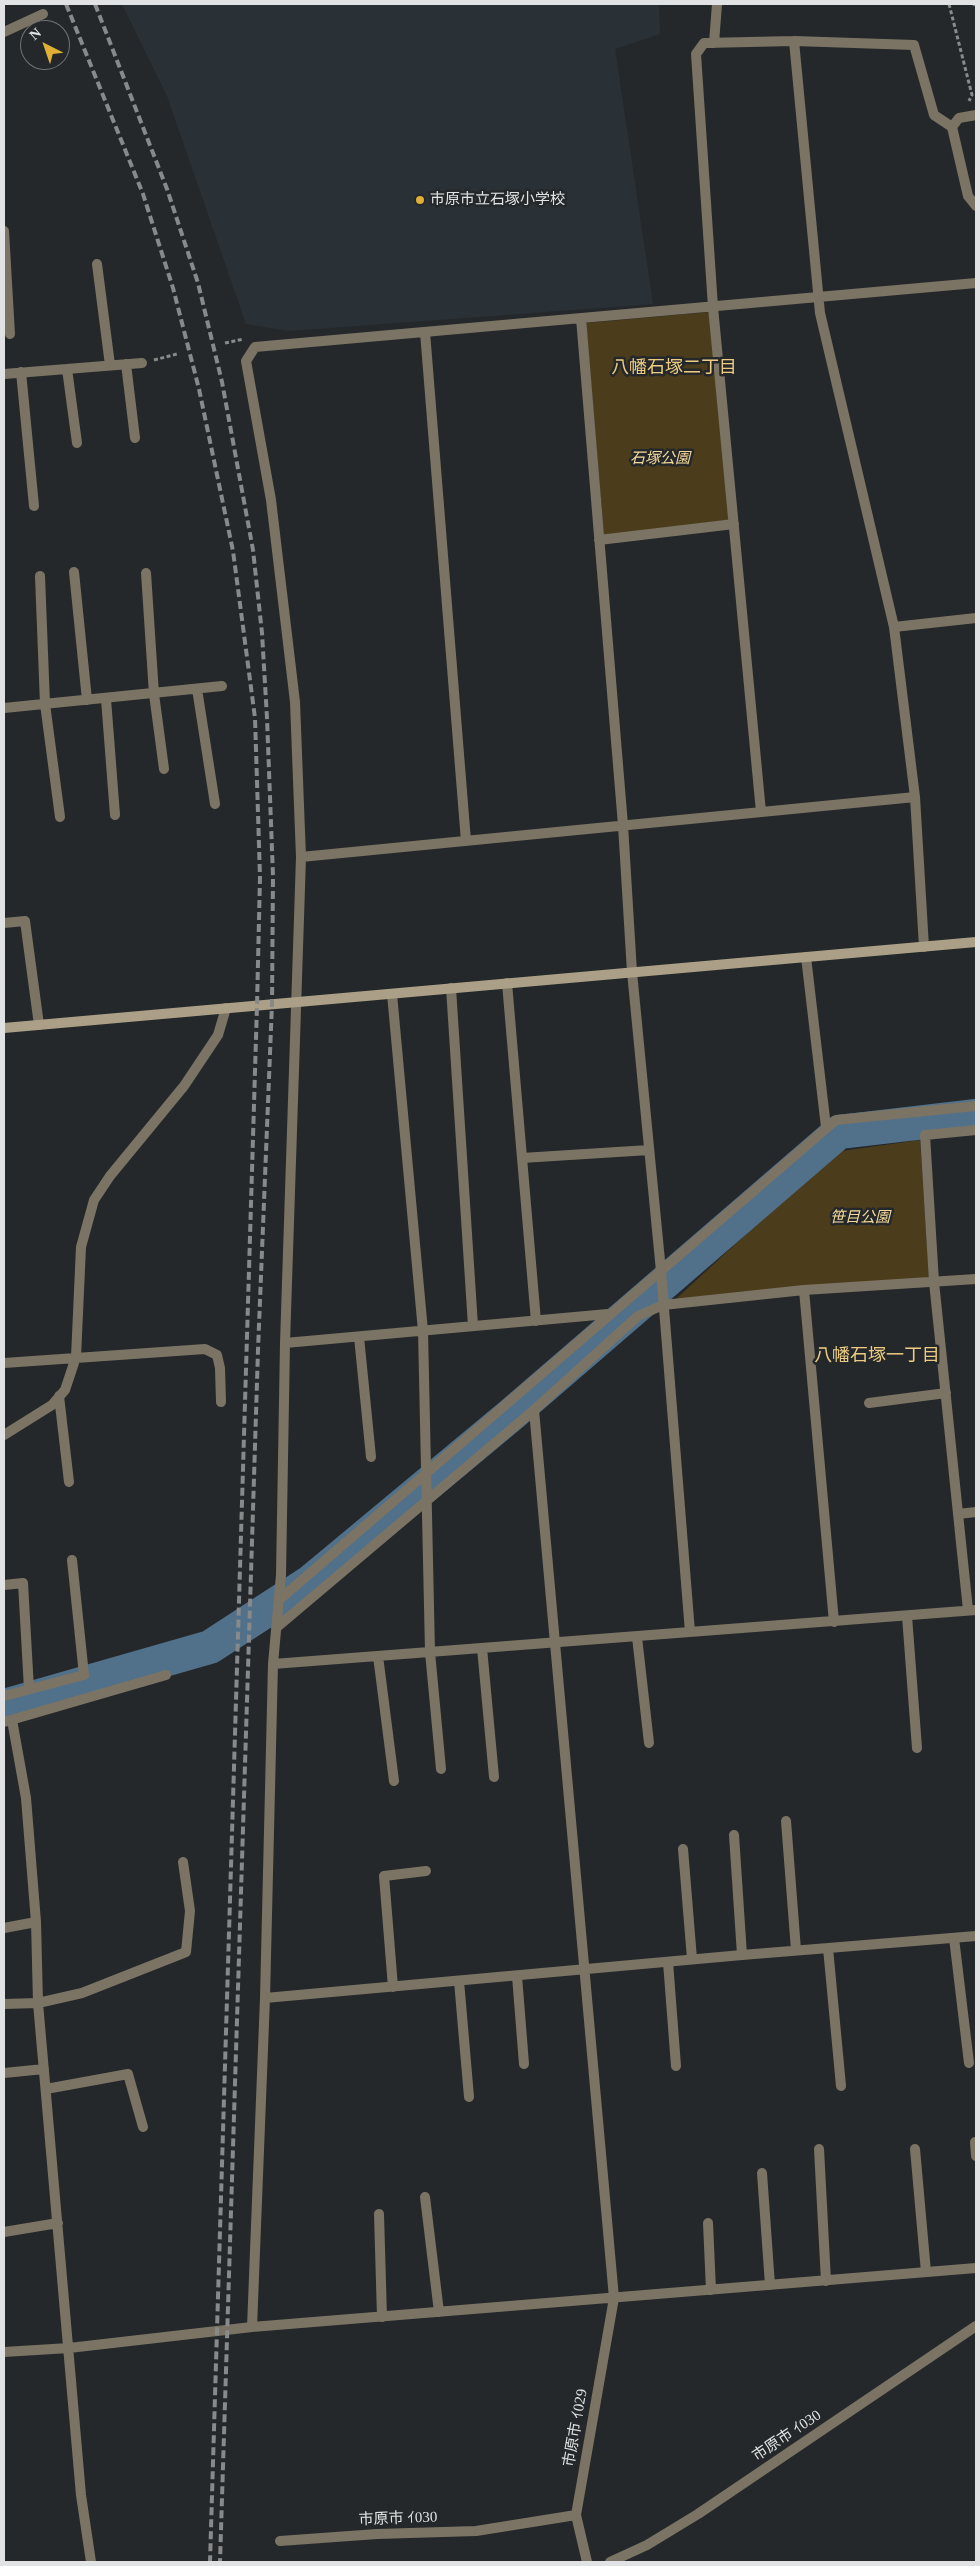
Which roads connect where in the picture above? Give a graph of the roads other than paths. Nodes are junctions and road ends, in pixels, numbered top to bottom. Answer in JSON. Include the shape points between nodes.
{"nodes":[{"id":1,"x":717,"y":4,"type":"edge"},
{"id":2,"x":43,"y":14,"type":"dead end"},
{"id":3,"x":4,"y":32,"type":"edge"},
{"id":4,"x":794,"y":41,"type":"junction"},
{"id":5,"x":714,"y":43,"type":"junction"},
{"id":6,"x":976,"y":115,"type":"edge"},
{"id":7,"x":952,"y":127,"type":"junction"},
{"id":8,"x":976,"y":206,"type":"edge"},
{"id":9,"x":4,"y":231,"type":"edge"},
{"id":10,"x":97,"y":264,"type":"dead end"},
{"id":11,"x":976,"y":283,"type":"edge"},
{"id":12,"x":820,"y":297,"type":"junction"},
{"id":13,"x":713,"y":307,"type":"junction"},
{"id":14,"x":581,"y":318,"type":"junction"},
{"id":15,"x":425,"y":332,"type":"junction"},
{"id":16,"x":10,"y":334,"type":"dead end"},
{"id":17,"x":142,"y":362,"type":"road end"},
{"id":18,"x":126,"y":364,"type":"junction"},
{"id":19,"x":110,"y":365,"type":"junction"},
{"id":20,"x":67,"y":368,"type":"junction"},
{"id":21,"x":21,"y":372,"type":"junction"},
{"id":22,"x":4,"y":374,"type":"edge"},
{"id":23,"x":135,"y":438,"type":"dead end"},
{"id":24,"x":76,"y":443,"type":"dead end"},
{"id":25,"x":34,"y":506,"type":"dead end"},
{"id":26,"x":734,"y":524,"type":"junction"},
{"id":27,"x":599,"y":540,"type":"junction"},
{"id":28,"x":74,"y":572,"type":"dead end"},
{"id":29,"x":146,"y":573,"type":"dead end"},
{"id":30,"x":40,"y":576,"type":"dead end"},
{"id":31,"x":976,"y":618,"type":"edge"},
{"id":32,"x":894,"y":627,"type":"junction"},
{"id":33,"x":222,"y":686,"type":"dead end"},
{"id":34,"x":197,"y":689,"type":"junction"},
{"id":35,"x":154,"y":694,"type":"junction"},
{"id":36,"x":106,"y":699,"type":"junction"},
{"id":37,"x":86,"y":700,"type":"junction"},
{"id":38,"x":44,"y":704,"type":"junction"},
{"id":39,"x":4,"y":708,"type":"edge"},
{"id":40,"x":164,"y":769,"type":"dead end"},
{"id":41,"x":915,"y":797,"type":"junction"},
{"id":42,"x":215,"y":804,"type":"dead end"},
{"id":43,"x":761,"y":812,"type":"junction"},
{"id":44,"x":115,"y":815,"type":"dead end"},
{"id":45,"x":60,"y":817,"type":"dead end"},
{"id":46,"x":623,"y":826,"type":"junction"},
{"id":47,"x":466,"y":840,"type":"junction"},
{"id":48,"x":301,"y":857,"type":"junction"},
{"id":49,"x":4,"y":923,"type":"edge"},
{"id":50,"x":976,"y":942,"type":"edge"},
{"id":51,"x":924,"y":947,"type":"junction"},
{"id":52,"x":806,"y":957,"type":"junction"},
{"id":53,"x":632,"y":972,"type":"junction"},
{"id":54,"x":507,"y":983,"type":"junction"},
{"id":55,"x":451,"y":988,"type":"junction"},
{"id":56,"x":392,"y":994,"type":"junction"},
{"id":57,"x":295,"y":1002,"type":"junction"},
{"id":58,"x":226,"y":1008,"type":"junction"},
{"id":59,"x":39,"y":1025,"type":"junction"},
{"id":60,"x":4,"y":1028,"type":"edge"},
{"id":61,"x":976,"y":1106,"type":"edge"},
{"id":62,"x":826,"y":1127,"type":"junction"},
{"id":63,"x":976,"y":1130,"type":"edge"},
{"id":64,"x":649,"y":1150,"type":"junction"},
{"id":65,"x":522,"y":1158,"type":"junction"},
{"id":66,"x":661,"y":1271,"type":"junction"},
{"id":67,"x":976,"y":1278,"type":"edge"},
{"id":68,"x":934,"y":1282,"type":"junction"},
{"id":69,"x":804,"y":1290,"type":"junction"},
{"id":70,"x":663,"y":1305,"type":"junction"},
{"id":71,"x":608,"y":1314,"type":"junction"},
{"id":72,"x":536,"y":1321,"type":"junction"},
{"id":73,"x":473,"y":1326,"type":"junction"},
{"id":74,"x":423,"y":1331,"type":"junction"},
{"id":75,"x":359,"y":1336,"type":"junction"},
{"id":76,"x":285,"y":1343,"type":"junction"},
{"id":77,"x":76,"y":1357,"type":"junction"},
{"id":78,"x":4,"y":1363,"type":"edge"},
{"id":79,"x":946,"y":1394,"type":"junction"},
{"id":80,"x":59,"y":1396,"type":"junction"},
{"id":81,"x":221,"y":1402,"type":"dead end"},
{"id":82,"x":869,"y":1402,"type":"dead end"},
{"id":83,"x":534,"y":1410,"type":"junction"},
{"id":84,"x":4,"y":1435,"type":"edge"},
{"id":85,"x":371,"y":1457,"type":"dead end"},
{"id":86,"x":428,"y":1470,"type":"junction"},
{"id":87,"x":69,"y":1482,"type":"dead end"},
{"id":88,"x":427,"y":1501,"type":"junction"},
{"id":89,"x":976,"y":1512,"type":"edge"},
{"id":90,"x":958,"y":1514,"type":"junction"},
{"id":91,"x":72,"y":1560,"type":"dead end"},
{"id":92,"x":4,"y":1584,"type":"edge"},
{"id":93,"x":279,"y":1600,"type":"junction"},
{"id":94,"x":972,"y":1610,"type":"edge"},
{"id":95,"x":907,"y":1616,"type":"junction"},
{"id":96,"x":834,"y":1622,"type":"junction"},
{"id":97,"x":276,"y":1628,"type":"junction"},
{"id":98,"x":690,"y":1632,"type":"junction"},
{"id":99,"x":637,"y":1637,"type":"junction"},
{"id":100,"x":557,"y":1643,"type":"junction"},
{"id":101,"x":482,"y":1648,"type":"junction"},
{"id":102,"x":430,"y":1652,"type":"junction"},
{"id":103,"x":378,"y":1656,"type":"junction"},
{"id":104,"x":273,"y":1664,"type":"junction"},
{"id":105,"x":166,"y":1675,"type":"dead end"},
{"id":106,"x":29,"y":1689,"type":"junction"},
{"id":107,"x":4,"y":1696,"type":"edge"},
{"id":108,"x":8,"y":1721,"type":"edge"},
{"id":109,"x":648,"y":1743,"type":"dead end"},
{"id":110,"x":917,"y":1748,"type":"dead end"},
{"id":111,"x":441,"y":1769,"type":"dead end"},
{"id":112,"x":494,"y":1777,"type":"dead end"},
{"id":113,"x":394,"y":1781,"type":"dead end"},
{"id":114,"x":786,"y":1821,"type":"dead end"},
{"id":115,"x":734,"y":1835,"type":"dead end"},
{"id":116,"x":683,"y":1850,"type":"dead end"},
{"id":117,"x":183,"y":1862,"type":"dead end"},
{"id":118,"x":426,"y":1871,"type":"dead end"},
{"id":119,"x":36,"y":1922,"type":"junction"},
{"id":120,"x":4,"y":1928,"type":"edge"},
{"id":121,"x":976,"y":1936,"type":"edge"},
{"id":122,"x":954,"y":1938,"type":"junction"},
{"id":123,"x":828,"y":1948,"type":"junction"},
{"id":124,"x":796,"y":1950,"type":"junction"},
{"id":125,"x":742,"y":1955,"type":"junction"},
{"id":126,"x":692,"y":1959,"type":"junction"},
{"id":127,"x":668,"y":1962,"type":"junction"},
{"id":128,"x":584,"y":1970,"type":"junction"},
{"id":129,"x":517,"y":1976,"type":"junction"},
{"id":130,"x":459,"y":1981,"type":"junction"},
{"id":131,"x":394,"y":1987,"type":"junction"},
{"id":132,"x":265,"y":1998,"type":"junction"},
{"id":133,"x":38,"y":2003,"type":"junction"},
{"id":134,"x":4,"y":2004,"type":"edge"},
{"id":135,"x":969,"y":2063,"type":"dead end"},
{"id":136,"x":524,"y":2064,"type":"dead end"},
{"id":137,"x":676,"y":2066,"type":"dead end"},
{"id":138,"x":44,"y":2069,"type":"junction"},
{"id":139,"x":4,"y":2073,"type":"edge"},
{"id":140,"x":841,"y":2086,"type":"dead end"},
{"id":141,"x":46,"y":2090,"type":"junction"},
{"id":142,"x":469,"y":2097,"type":"dead end"},
{"id":143,"x":143,"y":2127,"type":"dead end"},
{"id":144,"x":975,"y":2142,"type":"edge"},
{"id":145,"x":819,"y":2149,"type":"dead end"},
{"id":146,"x":915,"y":2149,"type":"dead end"},
{"id":147,"x":976,"y":2156,"type":"edge"},
{"id":148,"x":762,"y":2173,"type":"dead end"},
{"id":149,"x":425,"y":2197,"type":"dead end"},
{"id":150,"x":379,"y":2214,"type":"dead end"},
{"id":151,"x":58,"y":2223,"type":"junction"},
{"id":152,"x":708,"y":2223,"type":"dead end"},
{"id":153,"x":4,"y":2232,"type":"edge"},
{"id":154,"x":976,"y":2268,"type":"edge"},
{"id":155,"x":926,"y":2272,"type":"junction"},
{"id":156,"x":826,"y":2280,"type":"junction"},
{"id":157,"x":770,"y":2285,"type":"junction"},
{"id":158,"x":711,"y":2290,"type":"junction"},
{"id":159,"x":614,"y":2298,"type":"junction"},
{"id":160,"x":439,"y":2312,"type":"junction"},
{"id":161,"x":382,"y":2317,"type":"junction"},
{"id":162,"x":976,"y":2326,"type":"edge"},
{"id":163,"x":252,"y":2327,"type":"junction"},
{"id":164,"x":69,"y":2348,"type":"junction"},
{"id":165,"x":4,"y":2352,"type":"edge"},
{"id":166,"x":576,"y":2515,"type":"junction"},
{"id":167,"x":280,"y":2541,"type":"dead end"},
{"id":168,"x":91,"y":2562,"type":"edge"},
{"id":169,"x":587,"y":2562,"type":"edge"},
{"id":170,"x":610,"y":2562,"type":"edge"}],
"edges":[{"from":1,"to":5,"type":"street"},
{"from":2,"to":3,"type":"street"},
{"from":4,"to":5,"type":"street"},
{"from":4,"to":7,"type":"street","via":[[914,45],[934,114]]},
{"from":4,"to":12,"type":"street"},
{"from":5,"to":13,"type":"street","via":[[704,43],[696,54]]},
{"from":6,"to":7,"type":"street","via":[[961,118]]},
{"from":7,"to":8,"type":"street","via":[[968,196]]},
{"from":9,"to":16,"type":"street"},
{"from":10,"to":19,"type":"street"},
{"from":11,"to":12,"type":"street"},
{"from":12,"to":13,"type":"street"},
{"from":12,"to":32,"type":"street","via":[[820,313]]},
{"from":13,"to":14,"type":"street"},
{"from":13,"to":26,"type":"street"},
{"from":14,"to":15,"type":"street"},
{"from":14,"to":27,"type":"street"},
{"from":15,"to":47,"type":"street"},
{"from":15,"to":48,"type":"street","via":[[255,347],[246,361],[271,500],[295,702]]},
{"from":17,"to":18,"type":"street"},
{"from":18,"to":19,"type":"street"},
{"from":18,"to":23,"type":"street"},
{"from":19,"to":20,"type":"street"},
{"from":20,"to":21,"type":"street"},
{"from":20,"to":24,"type":"street"},
{"from":21,"to":22,"type":"street"},
{"from":21,"to":25,"type":"street"},
{"from":26,"to":27,"type":"street"},
{"from":26,"to":43,"type":"street"},
{"from":27,"to":46,"type":"street"},
{"from":28,"to":37,"type":"street"},
{"from":29,"to":35,"type":"street"},
{"from":30,"to":38,"type":"street"},
{"from":31,"to":32,"type":"street"},
{"from":32,"to":41,"type":"street"},
{"from":33,"to":34,"type":"street"},
{"from":34,"to":35,"type":"street"},
{"from":34,"to":42,"type":"street"},
{"from":35,"to":36,"type":"street"},
{"from":35,"to":40,"type":"street"},
{"from":36,"to":37,"type":"street"},
{"from":36,"to":44,"type":"street"},
{"from":37,"to":38,"type":"street"},
{"from":38,"to":39,"type":"street"},
{"from":38,"to":45,"type":"street"},
{"from":41,"to":43,"type":"street"},
{"from":41,"to":51,"type":"street"},
{"from":43,"to":46,"type":"street"},
{"from":46,"to":47,"type":"street"},
{"from":46,"to":53,"type":"street"},
{"from":47,"to":48,"type":"street"},
{"from":48,"to":57,"type":"street"},
{"from":49,"to":59,"type":"street","via":[[26,921]]},
{"from":50,"to":51,"type":"street"},
{"from":51,"to":52,"type":"street"},
{"from":52,"to":53,"type":"street"},
{"from":52,"to":62,"type":"street"},
{"from":53,"to":54,"type":"street"},
{"from":53,"to":64,"type":"street"},
{"from":54,"to":55,"type":"street"},
{"from":54,"to":65,"type":"street"},
{"from":55,"to":56,"type":"street"},
{"from":55,"to":73,"type":"street"},
{"from":56,"to":57,"type":"street"},
{"from":56,"to":74,"type":"street"},
{"from":57,"to":58,"type":"street"},
{"from":57,"to":76,"type":"street"},
{"from":58,"to":59,"type":"street"},
{"from":58,"to":77,"type":"street","via":[[218,1035],[184,1086],[94,1200],[81,1248]]},
{"from":59,"to":60,"type":"street"},
{"from":61,"to":62,"type":"street","via":[[836,1120]]},
{"from":62,"to":66,"type":"street"},
{"from":63,"to":68,"type":"street","via":[[924,1135]]},
{"from":64,"to":65,"type":"street"},
{"from":64,"to":66,"type":"street"},
{"from":65,"to":72,"type":"street"},
{"from":66,"to":70,"type":"street"},
{"from":66,"to":71,"type":"street"},
{"from":67,"to":68,"type":"street"},
{"from":68,"to":69,"type":"street"},
{"from":68,"to":79,"type":"street"},
{"from":69,"to":70,"type":"street"},
{"from":69,"to":96,"type":"street"},
{"from":70,"to":83,"type":"street","via":[[638,1316]]},
{"from":70,"to":98,"type":"street"},
{"from":71,"to":72,"type":"street"},
{"from":71,"to":86,"type":"street"},
{"from":72,"to":73,"type":"street"},
{"from":73,"to":74,"type":"street"},
{"from":74,"to":75,"type":"street"},
{"from":74,"to":86,"type":"street"},
{"from":75,"to":76,"type":"street"},
{"from":75,"to":85,"type":"street"},
{"from":76,"to":93,"type":"street"},
{"from":77,"to":78,"type":"street"},
{"from":77,"to":80,"type":"street","via":[[65,1390]]},
{"from":77,"to":81,"type":"street","via":[[205,1349],[217,1355]]},
{"from":79,"to":82,"type":"street"},
{"from":79,"to":90,"type":"street"},
{"from":80,"to":84,"type":"street","via":[[52,1405]]},
{"from":80,"to":87,"type":"street"},
{"from":83,"to":88,"type":"street"},
{"from":83,"to":100,"type":"street","name":"市原市 ｲ029"},
{"from":86,"to":88,"type":"street"},
{"from":86,"to":93,"type":"street"},
{"from":88,"to":97,"type":"street"},
{"from":88,"to":102,"type":"street"},
{"from":89,"to":90,"type":"street"},
{"from":90,"to":94,"type":"street"},
{"from":91,"to":106,"type":"street","via":[[84,1675]]},
{"from":92,"to":106,"type":"street","via":[[23,1583]]},
{"from":93,"to":97,"type":"street"},
{"from":94,"to":95,"type":"street"},
{"from":95,"to":96,"type":"street"},
{"from":95,"to":110,"type":"street"},
{"from":96,"to":98,"type":"street"},
{"from":97,"to":104,"type":"street"},
{"from":98,"to":99,"type":"street"},
{"from":99,"to":100,"type":"street"},
{"from":99,"to":109,"type":"street"},
{"from":100,"to":101,"type":"street"},
{"from":100,"to":128,"type":"street","name":"市原市 ｲ029"},
{"from":101,"to":102,"type":"street"},
{"from":101,"to":112,"type":"street"},
{"from":102,"to":103,"type":"street"},
{"from":102,"to":111,"type":"street"},
{"from":103,"to":104,"type":"street"},
{"from":103,"to":113,"type":"street"},
{"from":104,"to":132,"type":"street"},
{"from":105,"to":108,"type":"street"},
{"from":106,"to":107,"type":"street"},
{"from":108,"to":119,"type":"street","via":[[26,1798]]},
{"from":114,"to":124,"type":"street"},
{"from":115,"to":125,"type":"street"},
{"from":116,"to":126,"type":"street"},
{"from":117,"to":133,"type":"street","via":[[190,1910],[186,1952],[82,1993]]},
{"from":118,"to":131,"type":"street","via":[[384,1876]]},
{"from":119,"to":120,"type":"street"},
{"from":119,"to":133,"type":"street"},
{"from":121,"to":122,"type":"street"},
{"from":122,"to":123,"type":"street"},
{"from":122,"to":135,"type":"street"},
{"from":123,"to":124,"type":"street"},
{"from":123,"to":140,"type":"street"},
{"from":124,"to":125,"type":"street"},
{"from":125,"to":126,"type":"street"},
{"from":126,"to":127,"type":"street"},
{"from":127,"to":128,"type":"street"},
{"from":127,"to":137,"type":"street"},
{"from":128,"to":129,"type":"street"},
{"from":128,"to":159,"type":"street","name":"市原市 ｲ029"},
{"from":129,"to":130,"type":"street"},
{"from":129,"to":136,"type":"street"},
{"from":130,"to":131,"type":"street"},
{"from":130,"to":142,"type":"street"},
{"from":131,"to":132,"type":"street"},
{"from":132,"to":163,"type":"street"},
{"from":133,"to":134,"type":"street"},
{"from":133,"to":138,"type":"street"},
{"from":138,"to":139,"type":"street"},
{"from":138,"to":141,"type":"street"},
{"from":141,"to":143,"type":"street","via":[[128,2074]]},
{"from":141,"to":151,"type":"street"},
{"from":144,"to":147,"type":"street"},
{"from":145,"to":156,"type":"street"},
{"from":146,"to":155,"type":"street"},
{"from":148,"to":157,"type":"street"},
{"from":149,"to":160,"type":"street"},
{"from":150,"to":161,"type":"street"},
{"from":151,"to":153,"type":"street"},
{"from":151,"to":164,"type":"street"},
{"from":152,"to":158,"type":"street"},
{"from":154,"to":155,"type":"street"},
{"from":155,"to":156,"type":"street"},
{"from":156,"to":157,"type":"street"},
{"from":157,"to":158,"type":"street"},
{"from":158,"to":159,"type":"street"},
{"from":159,"to":160,"type":"street"},
{"from":159,"to":166,"type":"street","name":"市原市 ｲ029"},
{"from":160,"to":161,"type":"street"},
{"from":161,"to":163,"type":"street"},
{"from":162,"to":170,"type":"street","name":"市原市 ｲ030","via":[[698,2514],[647,2545]]},
{"from":163,"to":164,"type":"street"},
{"from":164,"to":165,"type":"street"},
{"from":164,"to":168,"type":"street","via":[[81,2495]]},
{"from":166,"to":167,"type":"street","name":"市原市 ｲ030","via":[[476,2531]]},
{"from":166,"to":169,"type":"street","name":"市原市 ｲ029"}]}
